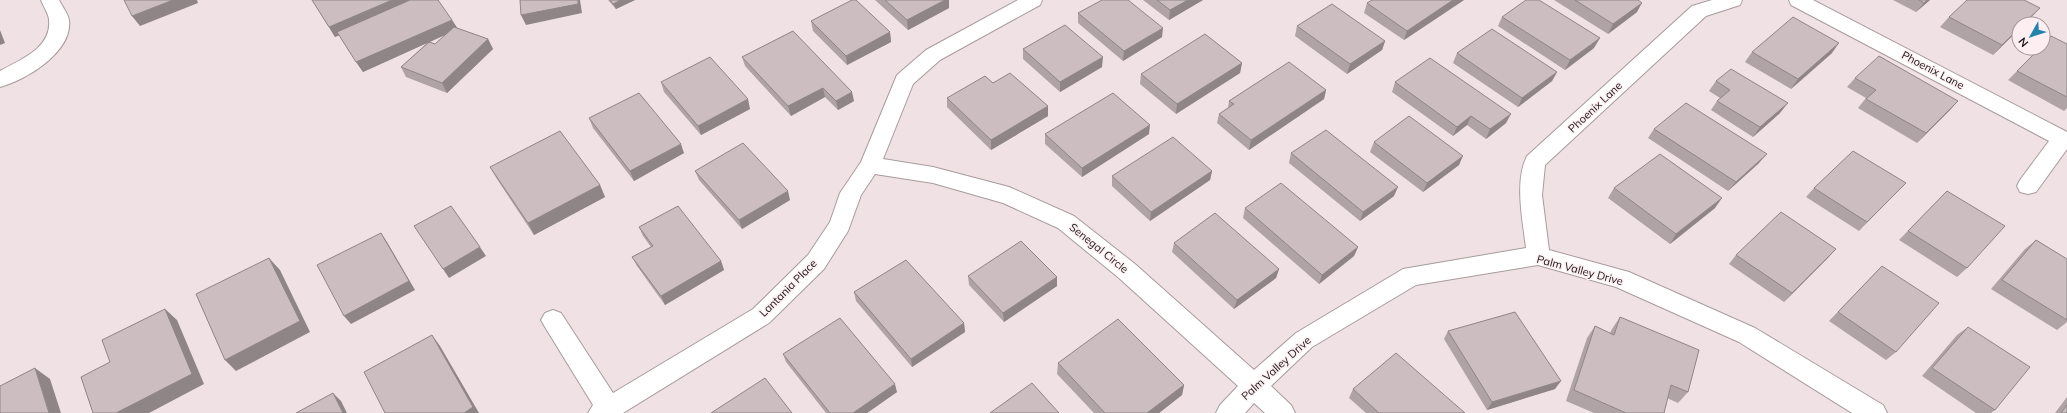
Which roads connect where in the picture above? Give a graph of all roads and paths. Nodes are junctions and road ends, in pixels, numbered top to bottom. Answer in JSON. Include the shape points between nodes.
{"nodes":[{"id":1,"x":50,"y":0,"type":"edge"},
{"id":2,"x":1033,"y":0,"type":"edge"},
{"id":3,"x":1733,"y":0,"type":"edge"},
{"id":4,"x":1798,"y":0,"type":"edge"},
{"id":5,"x":0,"y":80,"type":"edge"},
{"id":6,"x":2065,"y":139,"type":"edge"},
{"id":7,"x":870,"y":165,"type":"junction"},
{"id":8,"x":2028,"y":186,"type":"dead end"},
{"id":9,"x":1538,"y":256,"type":"junction"},
{"id":10,"x":552,"y":320,"type":"dead end"},
{"id":11,"x":1254,"y":386,"type":"junction"},
{"id":12,"x":605,"y":410,"type":"edge"},
{"id":13,"x":1229,"y":413,"type":"edge"},
{"id":14,"x":1282,"y":413,"type":"edge"},
{"id":15,"x":1874,"y":413,"type":"edge"}],
"edges":[{"from":1,"to":5,"type":"street","via":[[59,20],[55,42],[37,60]]},
{"from":2,"to":7,"type":"street","name":"Lantania Place","via":[[933,55],[904,80]]},
{"from":3,"to":9,"type":"street","name":"Phoenix Lane","via":[[1699,11],[1535,162],[1531,195]]},
{"from":4,"to":6,"type":"street","name":"Phoenix Lane"},
{"from":6,"to":8,"type":"street"},
{"from":7,"to":11,"type":"street","name":"Senegal Circle","via":[[933,175],[1008,196],[1066,222],[1127,271]]},
{"from":7,"to":12,"type":"street","name":"Lantania Place","via":[[851,193],[840,225],[816,262],[761,316]]},
{"from":9,"to":11,"type":"street","name":"Palm Valley Drive","via":[[1411,276],[1304,340]]},
{"from":9,"to":15,"type":"street","name":"Palm Valley Drive","via":[[1621,279],[1747,335]]},
{"from":10,"to":12,"type":"street"},
{"from":11,"to":13,"type":"street","name":"Palm Valley Drive"},
{"from":11,"to":14,"type":"street","name":"Senegal Circle"}]}
